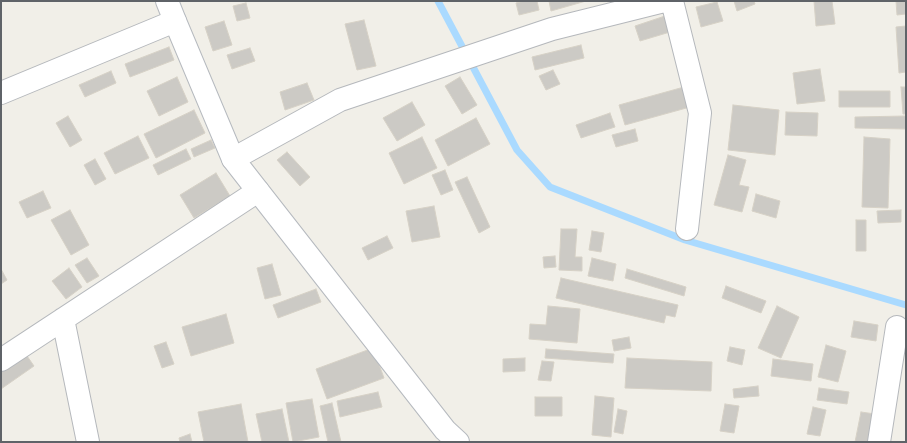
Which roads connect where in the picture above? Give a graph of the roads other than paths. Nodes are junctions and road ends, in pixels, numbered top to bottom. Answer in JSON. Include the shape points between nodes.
{"nodes":[{"id":1,"x":167,"y":1,"type":"edge"},
{"id":2,"x":664,"y":1,"type":"edge"},
{"id":3,"x":672,"y":1,"type":"edge"},
{"id":4,"x":175,"y":21,"type":"junction"},
{"id":5,"x":1,"y":93,"type":"edge"},
{"id":6,"x":233,"y":159,"type":"junction"},
{"id":7,"x":258,"y":191,"type":"junction"},
{"id":8,"x":687,"y":229,"type":"dead end"},
{"id":9,"x":63,"y":319,"type":"junction"},
{"id":10,"x":897,"y":327,"type":"dead end"},
{"id":11,"x":1,"y":360,"type":"edge"},
{"id":12,"x":88,"y":442,"type":"edge"},
{"id":13,"x":458,"y":442,"type":"edge"},
{"id":14,"x":879,"y":442,"type":"edge"}],
"edges":[{"from":1,"to":4,"type":"street"},
{"from":2,"to":6,"type":"street","via":[[552,29],[340,100]]},
{"from":3,"to":8,"type":"street","via":[[700,113]]},
{"from":4,"to":5,"type":"street"},
{"from":4,"to":6,"type":"street"},
{"from":6,"to":7,"type":"street"},
{"from":7,"to":9,"type":"street"},
{"from":7,"to":13,"type":"street","via":[[440,424]]},
{"from":9,"to":11,"type":"street"},
{"from":9,"to":12,"type":"street"},
{"from":10,"to":14,"type":"street"}]}
